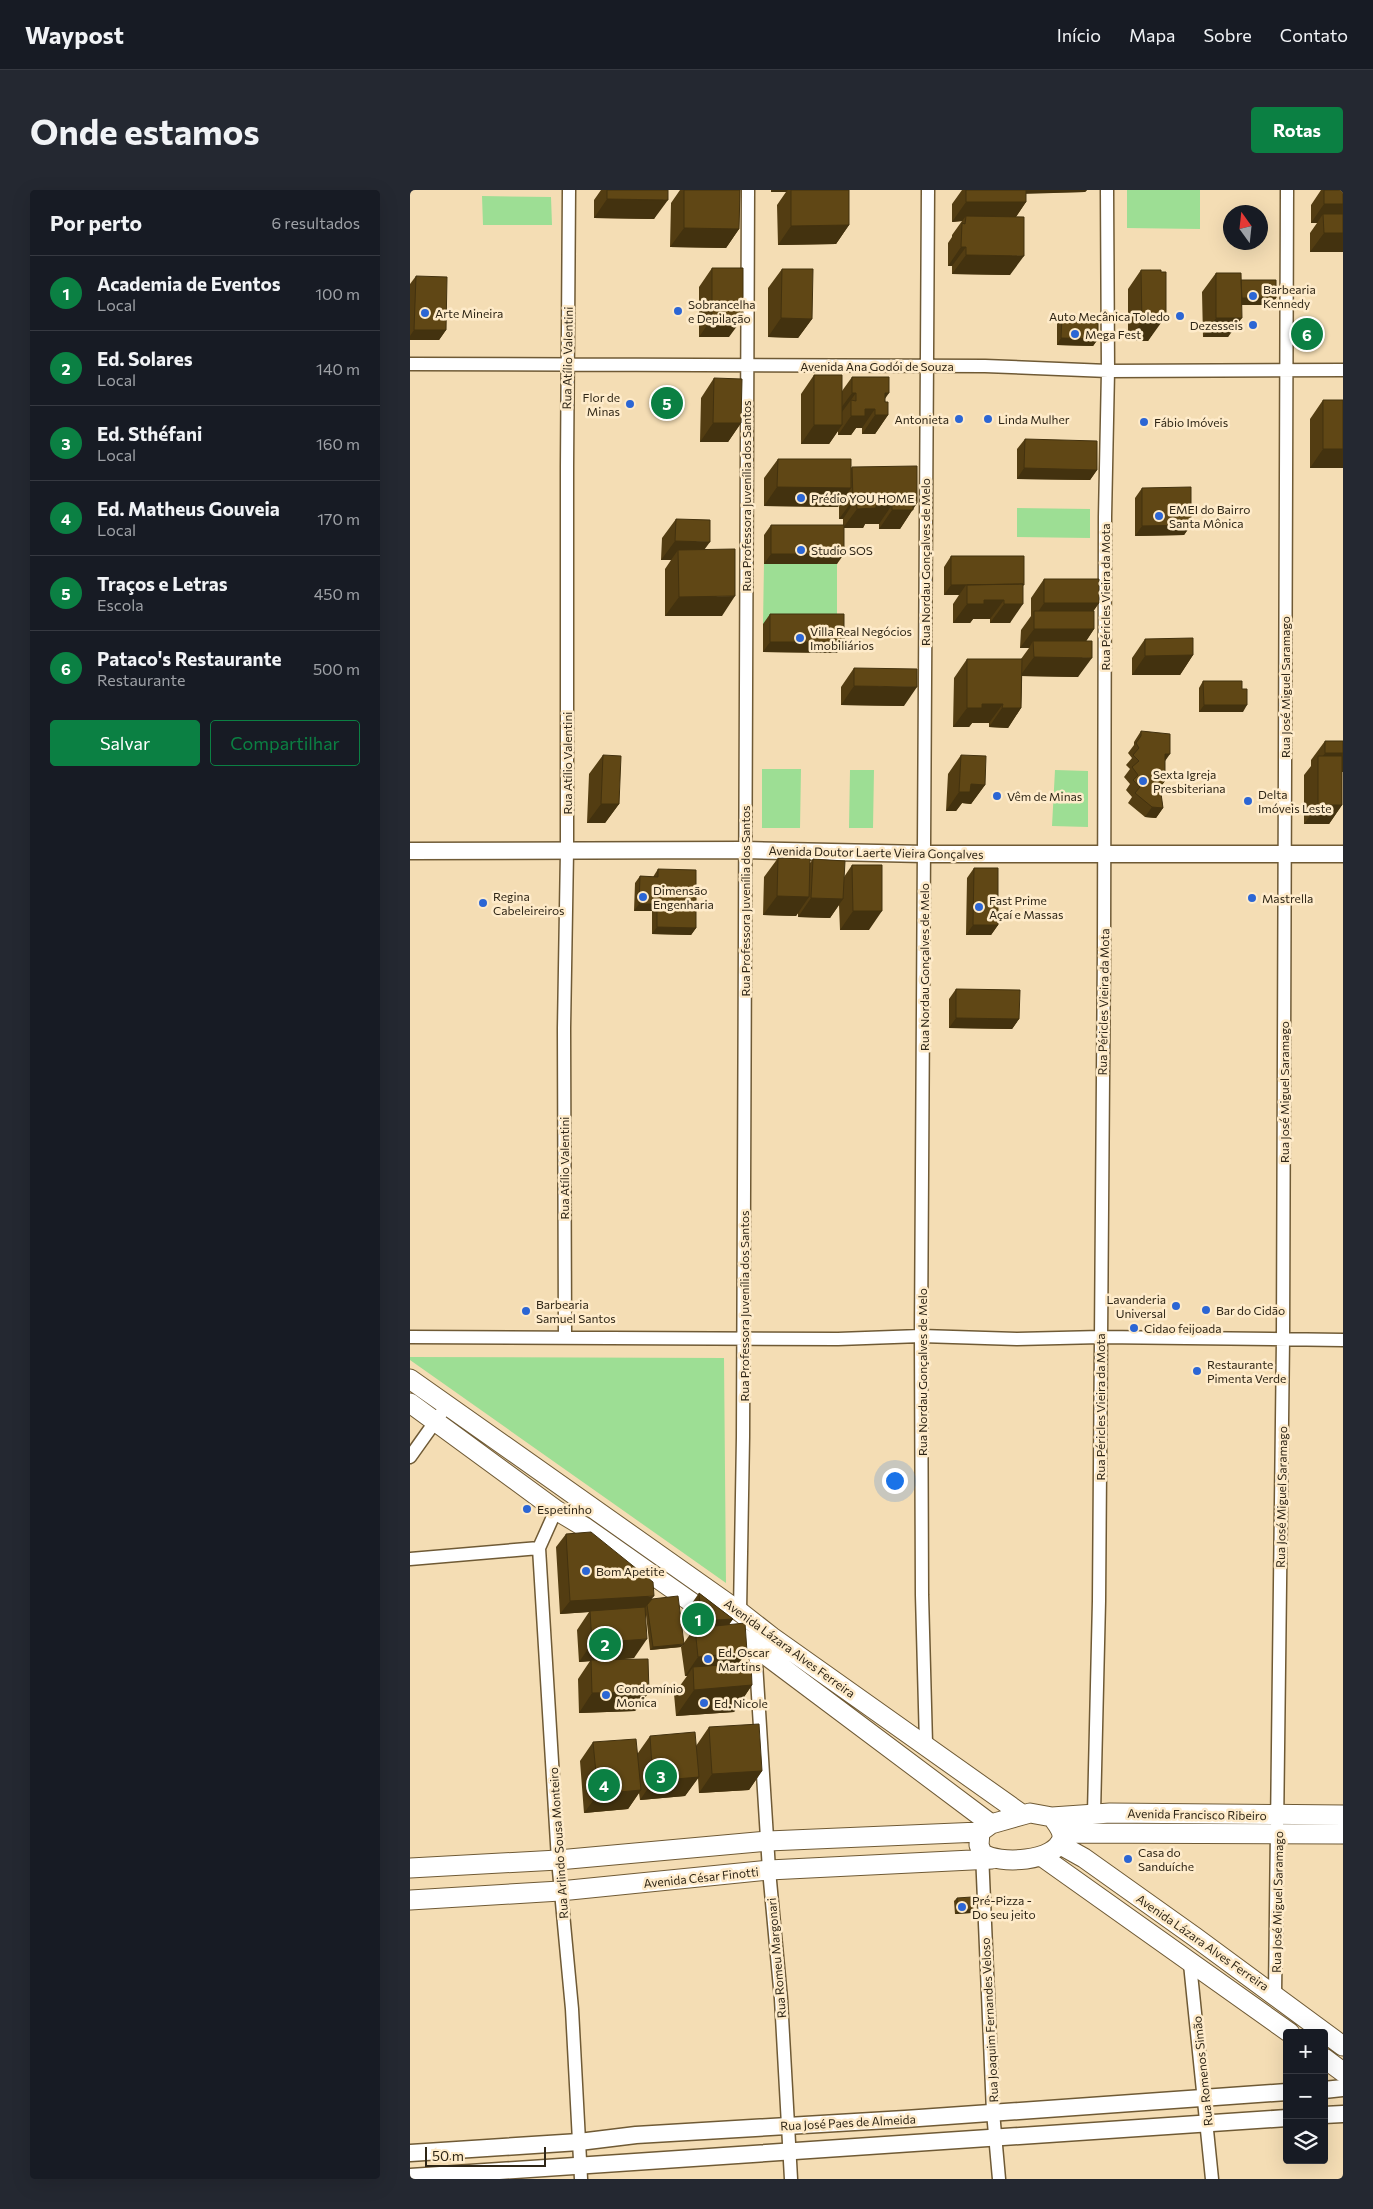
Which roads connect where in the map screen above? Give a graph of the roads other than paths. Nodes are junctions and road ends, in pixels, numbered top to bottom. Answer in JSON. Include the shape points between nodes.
{"nodes":[{"id":1,"x":569,"y":190,"type":"edge"},
{"id":2,"x":748,"y":190,"type":"edge"},
{"id":3,"x":928,"y":190,"type":"edge"},
{"id":4,"x":1107,"y":190,"type":"edge"},
{"id":5,"x":1287,"y":190,"type":"edge"},
{"id":6,"x":410,"y":364,"type":"edge"},
{"id":7,"x":567,"y":365,"type":"junction"},
{"id":8,"x":746,"y":365,"type":"junction"},
{"id":9,"x":926,"y":366,"type":"junction"},
{"id":10,"x":1285,"y":370,"type":"junction"},
{"id":11,"x":1343,"y":370,"type":"edge"},
{"id":12,"x":1108,"y":371,"type":"junction"},
{"id":13,"x":745,"y":850,"type":"junction"},
{"id":14,"x":410,"y":851,"type":"edge"},
{"id":15,"x":567,"y":851,"type":"junction"},
{"id":16,"x":1104,"y":853,"type":"junction"},
{"id":17,"x":924,"y":854,"type":"junction"},
{"id":18,"x":1284,"y":854,"type":"junction"},
{"id":19,"x":1343,"y":854,"type":"edge"},
{"id":20,"x":565,"y":1336,"type":"junction"},
{"id":21,"x":921,"y":1336,"type":"junction"},
{"id":22,"x":410,"y":1337,"type":"edge"},
{"id":23,"x":1101,"y":1337,"type":"junction"},
{"id":24,"x":743,"y":1339,"type":"junction"},
{"id":25,"x":1283,"y":1339,"type":"junction"},
{"id":26,"x":1343,"y":1340,"type":"edge"},
{"id":27,"x":410,"y":1379,"type":"edge"},
{"id":28,"x":410,"y":1403,"type":"edge"},
{"id":29,"x":447,"y":1406,"type":"junction"},
{"id":30,"x":435,"y":1422,"type":"junction"},
{"id":31,"x":410,"y":1457,"type":"edge"},
{"id":32,"x":556,"y":1510,"type":"junction"},
{"id":33,"x":638,"y":1540,"type":"junction"},
{"id":34,"x":539,"y":1548,"type":"junction"},
{"id":35,"x":627,"y":1558,"type":"junction"},
{"id":36,"x":410,"y":1559,"type":"edge"},
{"id":37,"x":740,"y":1612,"type":"junction"},
{"id":38,"x":754,"y":1647,"type":"junction"},
{"id":39,"x":926,"y":1744,"type":"junction"},
{"id":40,"x":1094,"y":1813,"type":"junction"},
{"id":41,"x":1023,"y":1814,"type":"junction"},
{"id":42,"x":1343,"y":1815,"type":"edge"},
{"id":43,"x":1052,"y":1817,"type":"junction"},
{"id":44,"x":1278,"y":1824,"type":"junction"},
{"id":45,"x":985,"y":1828,"type":"junction"},
{"id":46,"x":1343,"y":1834,"type":"edge"},
{"id":47,"x":1060,"y":1839,"type":"junction"},
{"id":48,"x":768,"y":1842,"type":"junction"},
{"id":49,"x":1041,"y":1856,"type":"junction"},
{"id":50,"x":985,"y":1857,"type":"junction"},
{"id":51,"x":558,"y":1860,"type":"junction"},
{"id":52,"x":410,"y":1868,"type":"edge"},
{"id":53,"x":769,"y":1870,"type":"junction"},
{"id":54,"x":560,"y":1891,"type":"junction"},
{"id":55,"x":410,"y":1900,"type":"edge"},
{"id":56,"x":1190,"y":1964,"type":"junction"},
{"id":57,"x":1275,"y":1994,"type":"junction"},
{"id":58,"x":1284,"y":2029,"type":"edge"},
{"id":59,"x":1343,"y":2046,"type":"edge"},
{"id":60,"x":1328,"y":2061,"type":"edge"},
{"id":61,"x":1343,"y":2072,"type":"edge"},
{"id":62,"x":1343,"y":2088,"type":"edge"},
{"id":63,"x":1328,"y":2090,"type":"edge"},
{"id":64,"x":1283,"y":2092,"type":"edge"},
{"id":65,"x":1204,"y":2098,"type":"junction"},
{"id":66,"x":993,"y":2112,"type":"junction"},
{"id":67,"x":1343,"y":2114,"type":"edge"},
{"id":68,"x":1328,"y":2115,"type":"edge"},
{"id":69,"x":1283,"y":2118,"type":"edge"},
{"id":70,"x":1207,"y":2124,"type":"junction"},
{"id":71,"x":787,"y":2126,"type":"junction"},
{"id":72,"x":996,"y":2138,"type":"junction"},
{"id":73,"x":579,"y":2142,"type":"junction"},
{"id":74,"x":789,"y":2150,"type":"junction"},
{"id":75,"x":410,"y":2154,"type":"edge"},
{"id":76,"x":580,"y":2173,"type":"edge"},
{"id":77,"x":410,"y":2177,"type":"edge"},
{"id":78,"x":791,"y":2179,"type":"edge"},
{"id":79,"x":999,"y":2179,"type":"edge"},
{"id":80,"x":1212,"y":2179,"type":"edge"}],
"edges":[{"from":1,"to":7,"type":"street","name":"Rua Atílio Valentini"},
{"from":2,"to":8,"type":"street","name":"Rua Professora Juvenília dos Santos"},
{"from":3,"to":9,"type":"street","name":"Rua Nordau Gonçalves de Melo"},
{"from":4,"to":12,"type":"street","name":"Rua Péricles Vieira da Mota"},
{"from":5,"to":10,"type":"street","name":"Rua José Miguel Saramago"},
{"from":6,"to":7,"type":"street","name":"Avenida Ana Godói de Souza"},
{"from":7,"to":8,"type":"street","name":"Avenida Ana Godói de Souza"},
{"from":7,"to":15,"type":"street","name":"Rua Atílio Valentini"},
{"from":8,"to":9,"type":"street","name":"Avenida Ana Godói de Souza"},
{"from":8,"to":13,"type":"street","name":"Rua Professora Juvenília dos Santos"},
{"from":9,"to":12,"type":"street","name":"Avenida Ana Godói de Souza"},
{"from":9,"to":17,"type":"street","name":"Rua Nordau Gonçalves de Melo"},
{"from":10,"to":11,"type":"street","name":"Avenida Ana Godói de Souza"},
{"from":10,"to":12,"type":"street","name":"Avenida Ana Godói de Souza"},
{"from":10,"to":18,"type":"street","name":"Rua José Miguel Saramago"},
{"from":12,"to":16,"type":"street","name":"Rua Péricles Vieira da Mota"},
{"from":13,"to":15,"type":"street","name":"Avenida Doutor Laerte Vieira Gonçalves"},
{"from":13,"to":17,"type":"street","name":"Avenida Doutor Laerte Vieira Gonçalves"},
{"from":13,"to":24,"type":"street","name":"Rua Professora Juvenília dos Santos"},
{"from":14,"to":15,"type":"street","name":"Avenida Doutor Laerte Vieira Gonçalves"},
{"from":15,"to":20,"type":"street","name":"Rua Atílio Valentini"},
{"from":16,"to":17,"type":"street","name":"Avenida Doutor Laerte Vieira Gonçalves"},
{"from":16,"to":18,"type":"street","name":"Avenida Doutor Laerte Vieira Gonçalves"},
{"from":16,"to":23,"type":"street","name":"Rua Péricles Vieira da Mota"},
{"from":17,"to":21,"type":"street","name":"Rua Nordau Gonçalves de Melo"},
{"from":18,"to":19,"type":"street","name":"Avenida Doutor Laerte Vieira Gonçalves"},
{"from":18,"to":25,"type":"street","name":"Rua José Miguel Saramago"},
{"from":20,"to":22,"type":"street"},
{"from":20,"to":24,"type":"street"},
{"from":21,"to":23,"type":"street"},
{"from":21,"to":24,"type":"street"},
{"from":21,"to":39,"type":"street","name":"Rua Nordau Gonçalves de Melo"},
{"from":23,"to":25,"type":"street"},
{"from":23,"to":40,"type":"street","name":"Rua Péricles Vieira da Mota"},
{"from":24,"to":37,"type":"street","name":"Rua Professora Juvenília dos Santos"},
{"from":25,"to":26,"type":"street"},
{"from":25,"to":44,"type":"street","name":"Rua José Miguel Saramago"},
{"from":27,"to":29,"type":"main road","name":"Avenida Lázara Alves Ferreira"},
{"from":28,"to":30,"type":"main road","name":"Avenida Lázara Alves Ferreira"},
{"from":29,"to":30,"type":"street"},
{"from":29,"to":33,"type":"main road","name":"Avenida Lázara Alves Ferreira"},
{"from":30,"to":31,"type":"street"},
{"from":30,"to":32,"type":"main road","name":"Avenida Lázara Alves Ferreira"},
{"from":32,"to":34,"type":"street","name":"Rua Arlindo Sousa Monteiro"},
{"from":32,"to":35,"type":"main road","name":"Avenida Lázara Alves Ferreira"},
{"from":33,"to":35,"type":"main road"},
{"from":33,"to":37,"type":"main road","name":"Avenida Lázara Alves Ferreira"},
{"from":34,"to":36,"type":"street"},
{"from":34,"to":51,"type":"street","name":"Rua Arlindo Sousa Monteiro"},
{"from":35,"to":38,"type":"main road","name":"Avenida Lázara Alves Ferreira"},
{"from":37,"to":39,"type":"main road","name":"Avenida Lázara Alves Ferreira"},
{"from":38,"to":45,"type":"main road","name":"Avenida Lázara Alves Ferreira"},
{"from":38,"to":48,"type":"street","name":"Rua Romeu Margonari"},
{"from":39,"to":41,"type":"main road","name":"Avenida Lázara Alves Ferreira","via":[[966,1776]]},
{"from":40,"to":43,"type":"main road","name":"Avenida Francisco Ribeiro"},
{"from":40,"to":44,"type":"main road","name":"Avenida Francisco Ribeiro"},
{"from":41,"to":43,"type":"main road","name":"Avenida Francisco Ribeiro"},
{"from":41,"to":45,"type":"main road"},
{"from":42,"to":44,"type":"main road","name":"Avenida Francisco Ribeiro"},
{"from":43,"to":47,"type":"main road"},
{"from":44,"to":46,"type":"main road","name":"Avenida Francisco Ribeiro"},
{"from":44,"to":47,"type":"main road","name":"Avenida Francisco Ribeiro"},
{"from":44,"to":57,"type":"street","name":"Rua José Miguel Saramago"},
{"from":45,"to":48,"type":"main road"},
{"from":45,"to":50,"type":"main road","via":[[979,1845]]},
{"from":47,"to":49,"type":"main road"},
{"from":47,"to":57,"type":"main road","name":"Avenida Lázara Alves Ferreira"},
{"from":48,"to":51,"type":"main road"},
{"from":48,"to":53,"type":"street","name":"Rua Romeu Margonari"},
{"from":49,"to":50,"type":"main road","name":"Avenida César Finotti","via":[[1006,1861]]},
{"from":49,"to":56,"type":"main road","name":"Avenida Lázara Alves Ferreira"},
{"from":50,"to":53,"type":"main road","name":"Avenida César Finotti"},
{"from":50,"to":66,"type":"street","name":"Rua Joaquim Fernandes Veloso"},
{"from":51,"to":52,"type":"main road"},
{"from":51,"to":54,"type":"street","name":"Rua Arlindo Sousa Monteiro"},
{"from":53,"to":54,"type":"main road","name":"Avenida César Finotti"},
{"from":53,"to":71,"type":"street","name":"Rua Romeu Margonari","via":[[781,1998]]},
{"from":54,"to":55,"type":"main road","name":"Avenida César Finotti"},
{"from":54,"to":73,"type":"street","name":"Rua Arlindo Sousa Monteiro","via":[[572,2009]]},
{"from":56,"to":58,"type":"main road","name":"Avenida Lázara Alves Ferreira"},
{"from":56,"to":65,"type":"street","name":"Rua Romenos Simão"},
{"from":57,"to":59,"type":"main road","name":"Avenida Lázara Alves Ferreira"},
{"from":60,"to":61,"type":"main road"},
{"from":62,"to":63,"type":"street"},
{"from":64,"to":65,"type":"street","name":"Rua José Paes de Almeida"},
{"from":65,"to":66,"type":"street","name":"Rua José Paes de Almeida"},
{"from":65,"to":70,"type":"street","name":"Rua Romenos Simão"},
{"from":66,"to":71,"type":"street","name":"Rua José Paes de Almeida"},
{"from":66,"to":72,"type":"street","name":"Rua Joaquim Fernandes Veloso"},
{"from":67,"to":68,"type":"street"},
{"from":69,"to":70,"type":"street","name":"Rua José Paes de Almeida"},
{"from":70,"to":72,"type":"street","name":"Rua José Paes de Almeida"},
{"from":70,"to":80,"type":"street","name":"Rua Romenos Simão"},
{"from":71,"to":73,"type":"street","name":"Rua José Paes de Almeida","via":[[636,2135]]},
{"from":71,"to":74,"type":"street","name":"Rua Romeu Margonari"},
{"from":72,"to":74,"type":"street","name":"Rua José Paes de Almeida"},
{"from":72,"to":79,"type":"street","name":"Rua Joaquim Fernandes Veloso"},
{"from":73,"to":75,"type":"street","name":"Rua José Paes de Almeida"},
{"from":73,"to":76,"type":"street","name":"Rua Arlindo Sousa Monteiro"},
{"from":74,"to":76,"type":"street","name":"Rua José Paes de Almeida"},
{"from":74,"to":78,"type":"street","name":"Rua Romeu Margonari"},
{"from":76,"to":77,"type":"street","name":"Rua José Paes de Almeida"}]}
